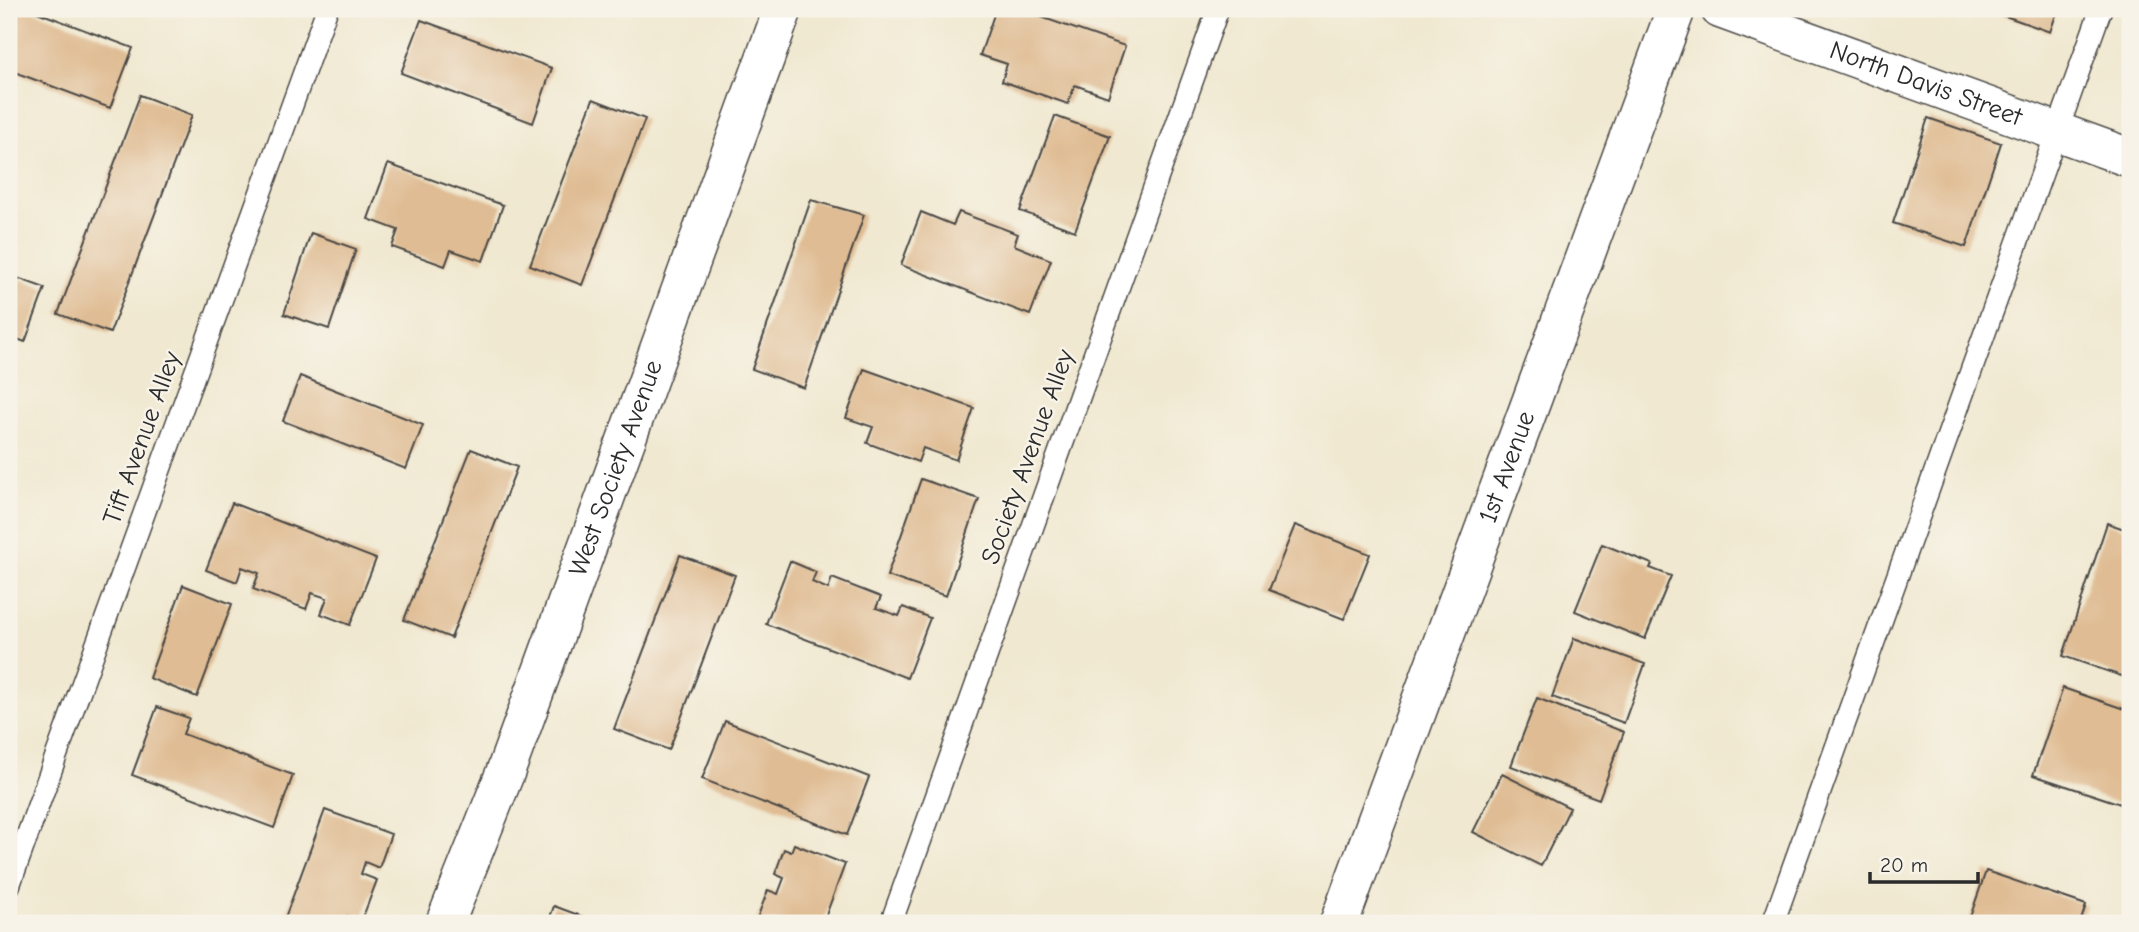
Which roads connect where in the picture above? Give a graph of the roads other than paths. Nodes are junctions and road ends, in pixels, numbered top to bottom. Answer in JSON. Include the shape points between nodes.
{"nodes":[{"id":1,"x":327,"y":9,"type":"edge"},
{"id":2,"x":783,"y":9,"type":"edge"},
{"id":3,"x":1218,"y":9,"type":"edge"},
{"id":4,"x":1676,"y":9,"type":"edge"},
{"id":5,"x":1720,"y":9,"type":"edge"},
{"id":6,"x":2101,"y":9,"type":"edge"},
{"id":7,"x":2056,"y":132,"type":"junction"},
{"id":8,"x":2130,"y":158,"type":"edge"},
{"id":9,"x":9,"y":886,"type":"edge"},
{"id":10,"x":445,"y":923,"type":"edge"},
{"id":11,"x":891,"y":923,"type":"edge"},
{"id":12,"x":1339,"y":923,"type":"edge"},
{"id":13,"x":1773,"y":923,"type":"edge"}],
"edges":[{"from":1,"to":9,"type":"lane","name":"Tift Avenue Alley"},
{"from":2,"to":10,"type":"street","name":"West Society Avenue","via":[[505,773]]},
{"from":3,"to":11,"type":"lane","name":"Society Avenue Alley"},
{"from":4,"to":12,"type":"street","name":"1st Avenue"},
{"from":5,"to":7,"type":"street","name":"North Davis Street"},
{"from":6,"to":7,"type":"lane"},
{"from":7,"to":8,"type":"street","name":"North Davis Street"},
{"from":7,"to":13,"type":"lane"}]}
